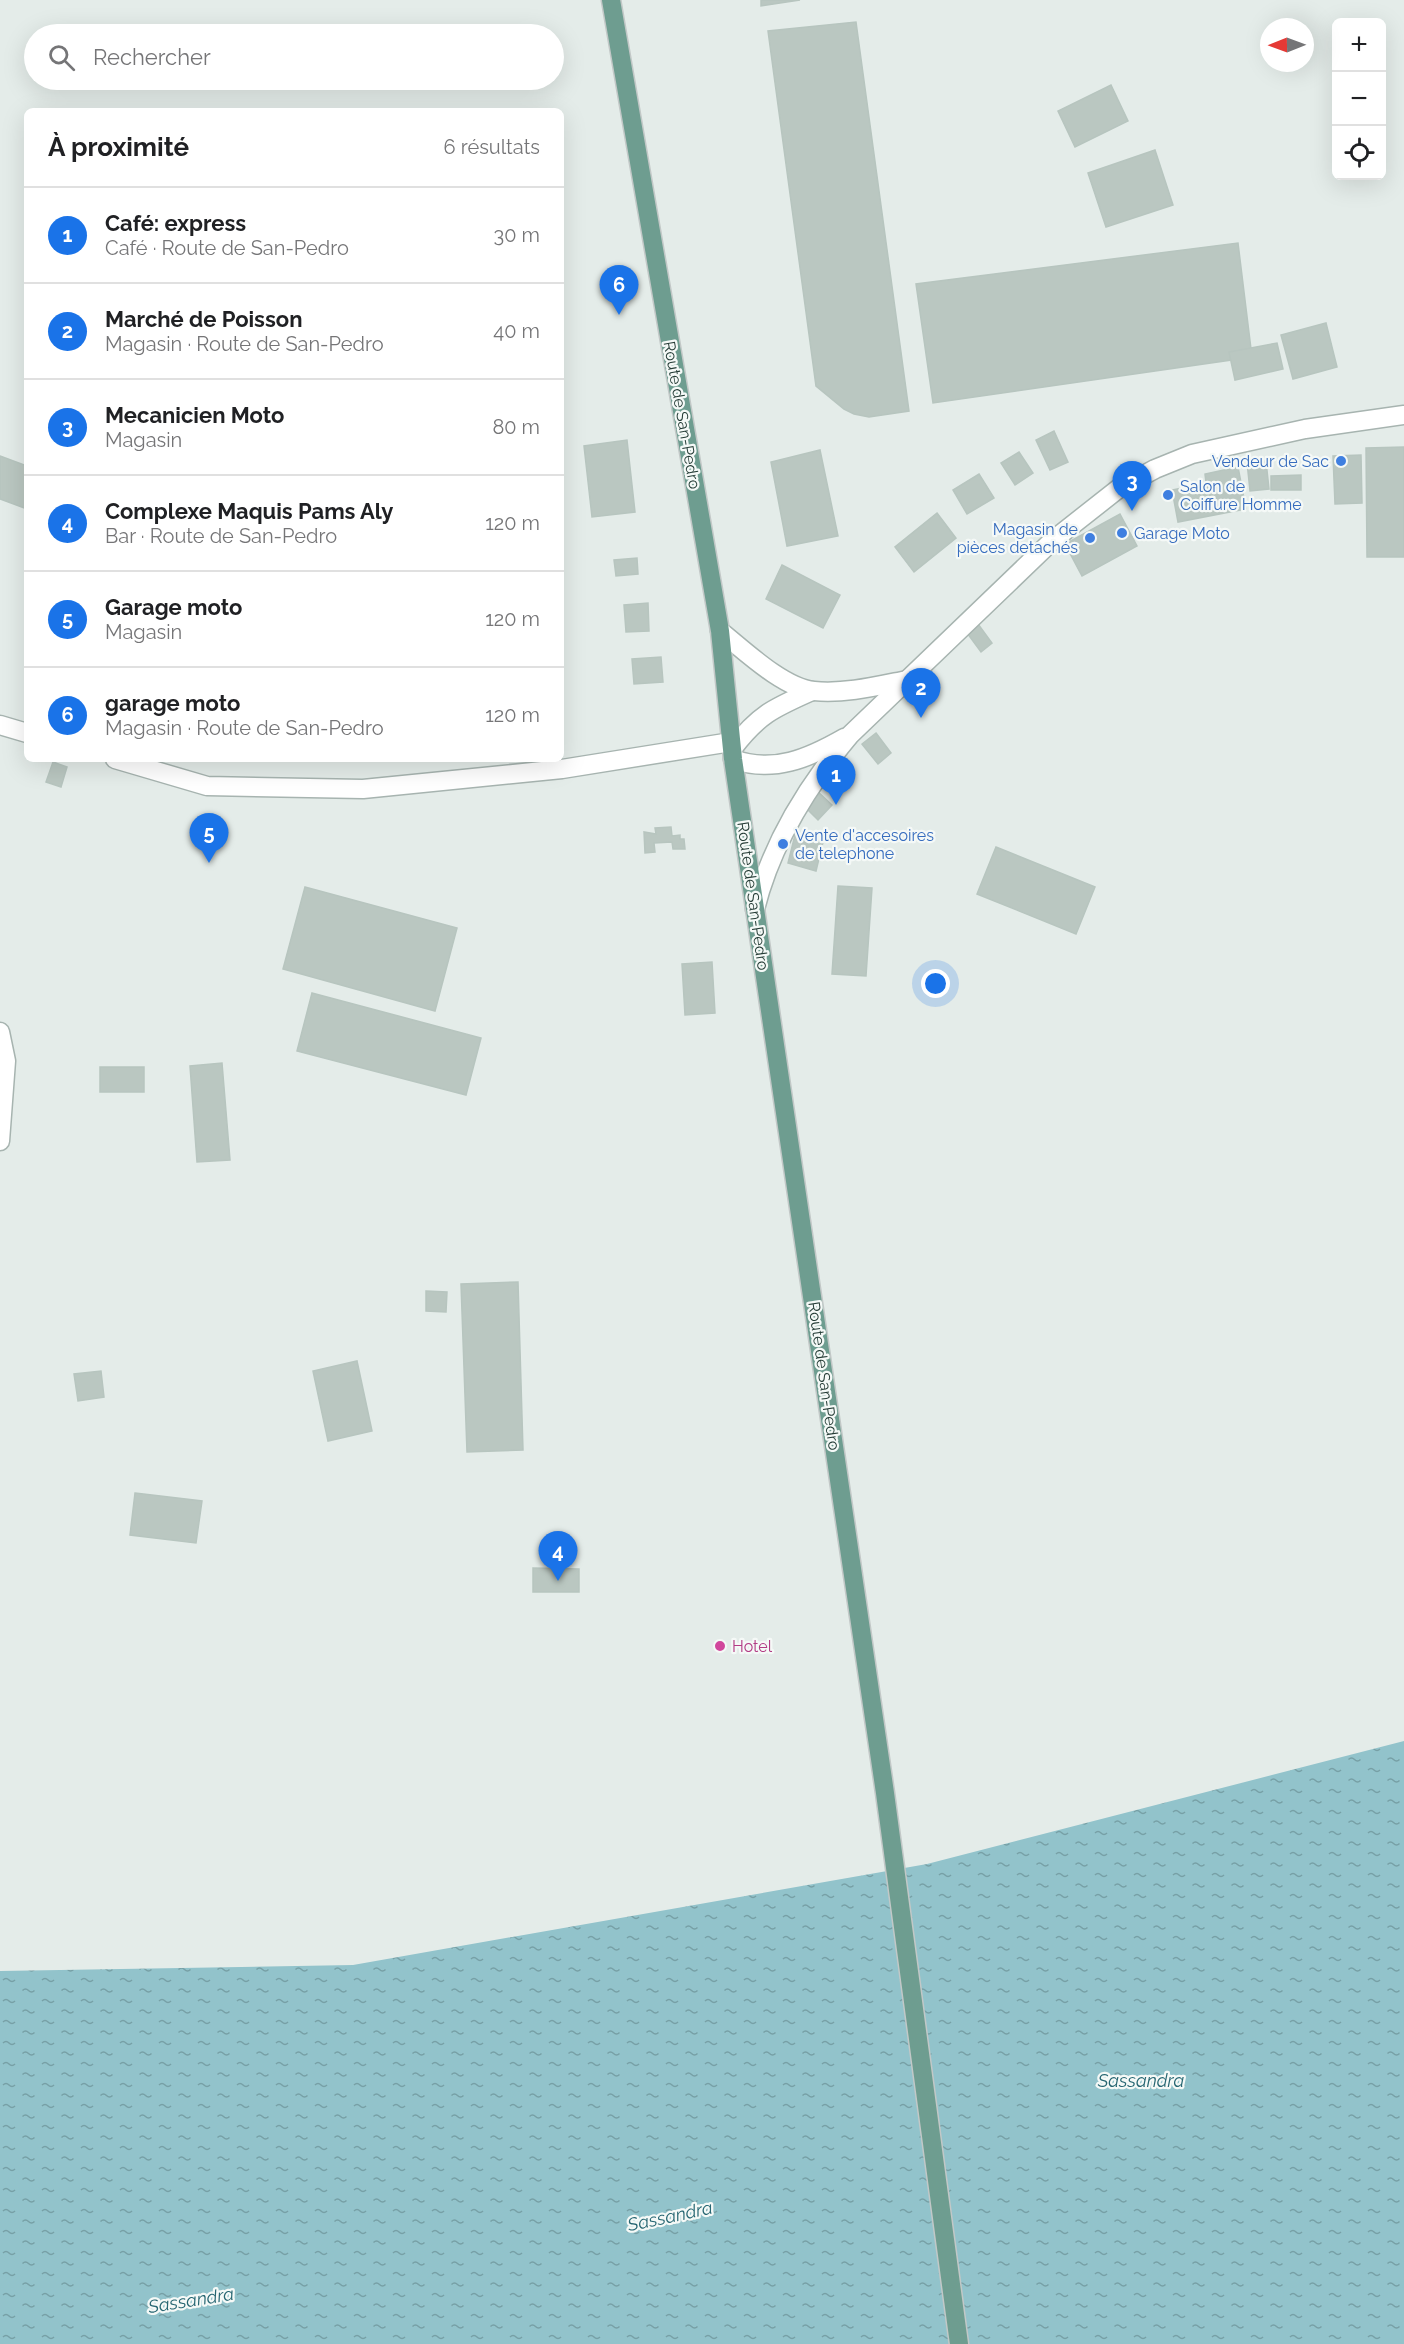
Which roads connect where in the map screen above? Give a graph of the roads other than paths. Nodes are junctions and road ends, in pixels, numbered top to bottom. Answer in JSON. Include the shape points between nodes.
{"nodes":[{"id":1,"x":610,"y":0,"type":"edge"},
{"id":2,"x":1404,"y":415,"type":"edge"},
{"id":3,"x":720,"y":631,"type":"junction"},
{"id":4,"x":907,"y":680,"type":"junction"},
{"id":5,"x":812,"y":691,"type":"junction"},
{"id":6,"x":0,"y":725,"type":"edge"},
{"id":7,"x":24,"y":732,"type":"edge"},
{"id":8,"x":850,"y":735,"type":"junction"},
{"id":9,"x":732,"y":750,"type":"junction"},
{"id":10,"x":126,"y":762,"type":"edge"},
{"id":11,"x":755,"y":910,"type":"junction"},
{"id":12,"x":0,"y":1032,"type":"edge"},
{"id":13,"x":0,"y":1141,"type":"edge"},
{"id":14,"x":959,"y":2344,"type":"edge"}],
"edges":[{"from":1,"to":3,"type":"main road","name":"Route de San-Pedro"},
{"from":2,"to":4,"type":"street","via":[[1294,432],[1192,454],[1155,469],[1118,489],[1052,541]]},
{"from":3,"to":5,"type":"street","via":[[765,667]]},
{"from":3,"to":9,"type":"main road","name":"Route de San-Pedro"},
{"from":4,"to":5,"type":"street","via":[[862,689]]},
{"from":4,"to":8,"type":"street"},
{"from":5,"to":9,"type":"street","via":[[768,711],[750,726]]},
{"from":6,"to":7,"type":"street"},
{"from":8,"to":9,"type":"street","via":[[790,762],[771,766],[751,766]]},
{"from":8,"to":11,"type":"street","via":[[821,770],[792,821],[764,875]]},
{"from":9,"to":10,"type":"street","via":[[363,789],[207,786]]},
{"from":9,"to":11,"type":"main road","name":"Route de San-Pedro"},
{"from":11,"to":14,"type":"main road","name":"Route de San-Pedro","via":[[885,1793]]},
{"from":12,"to":13,"type":"street","via":[[6,1060]]}]}
